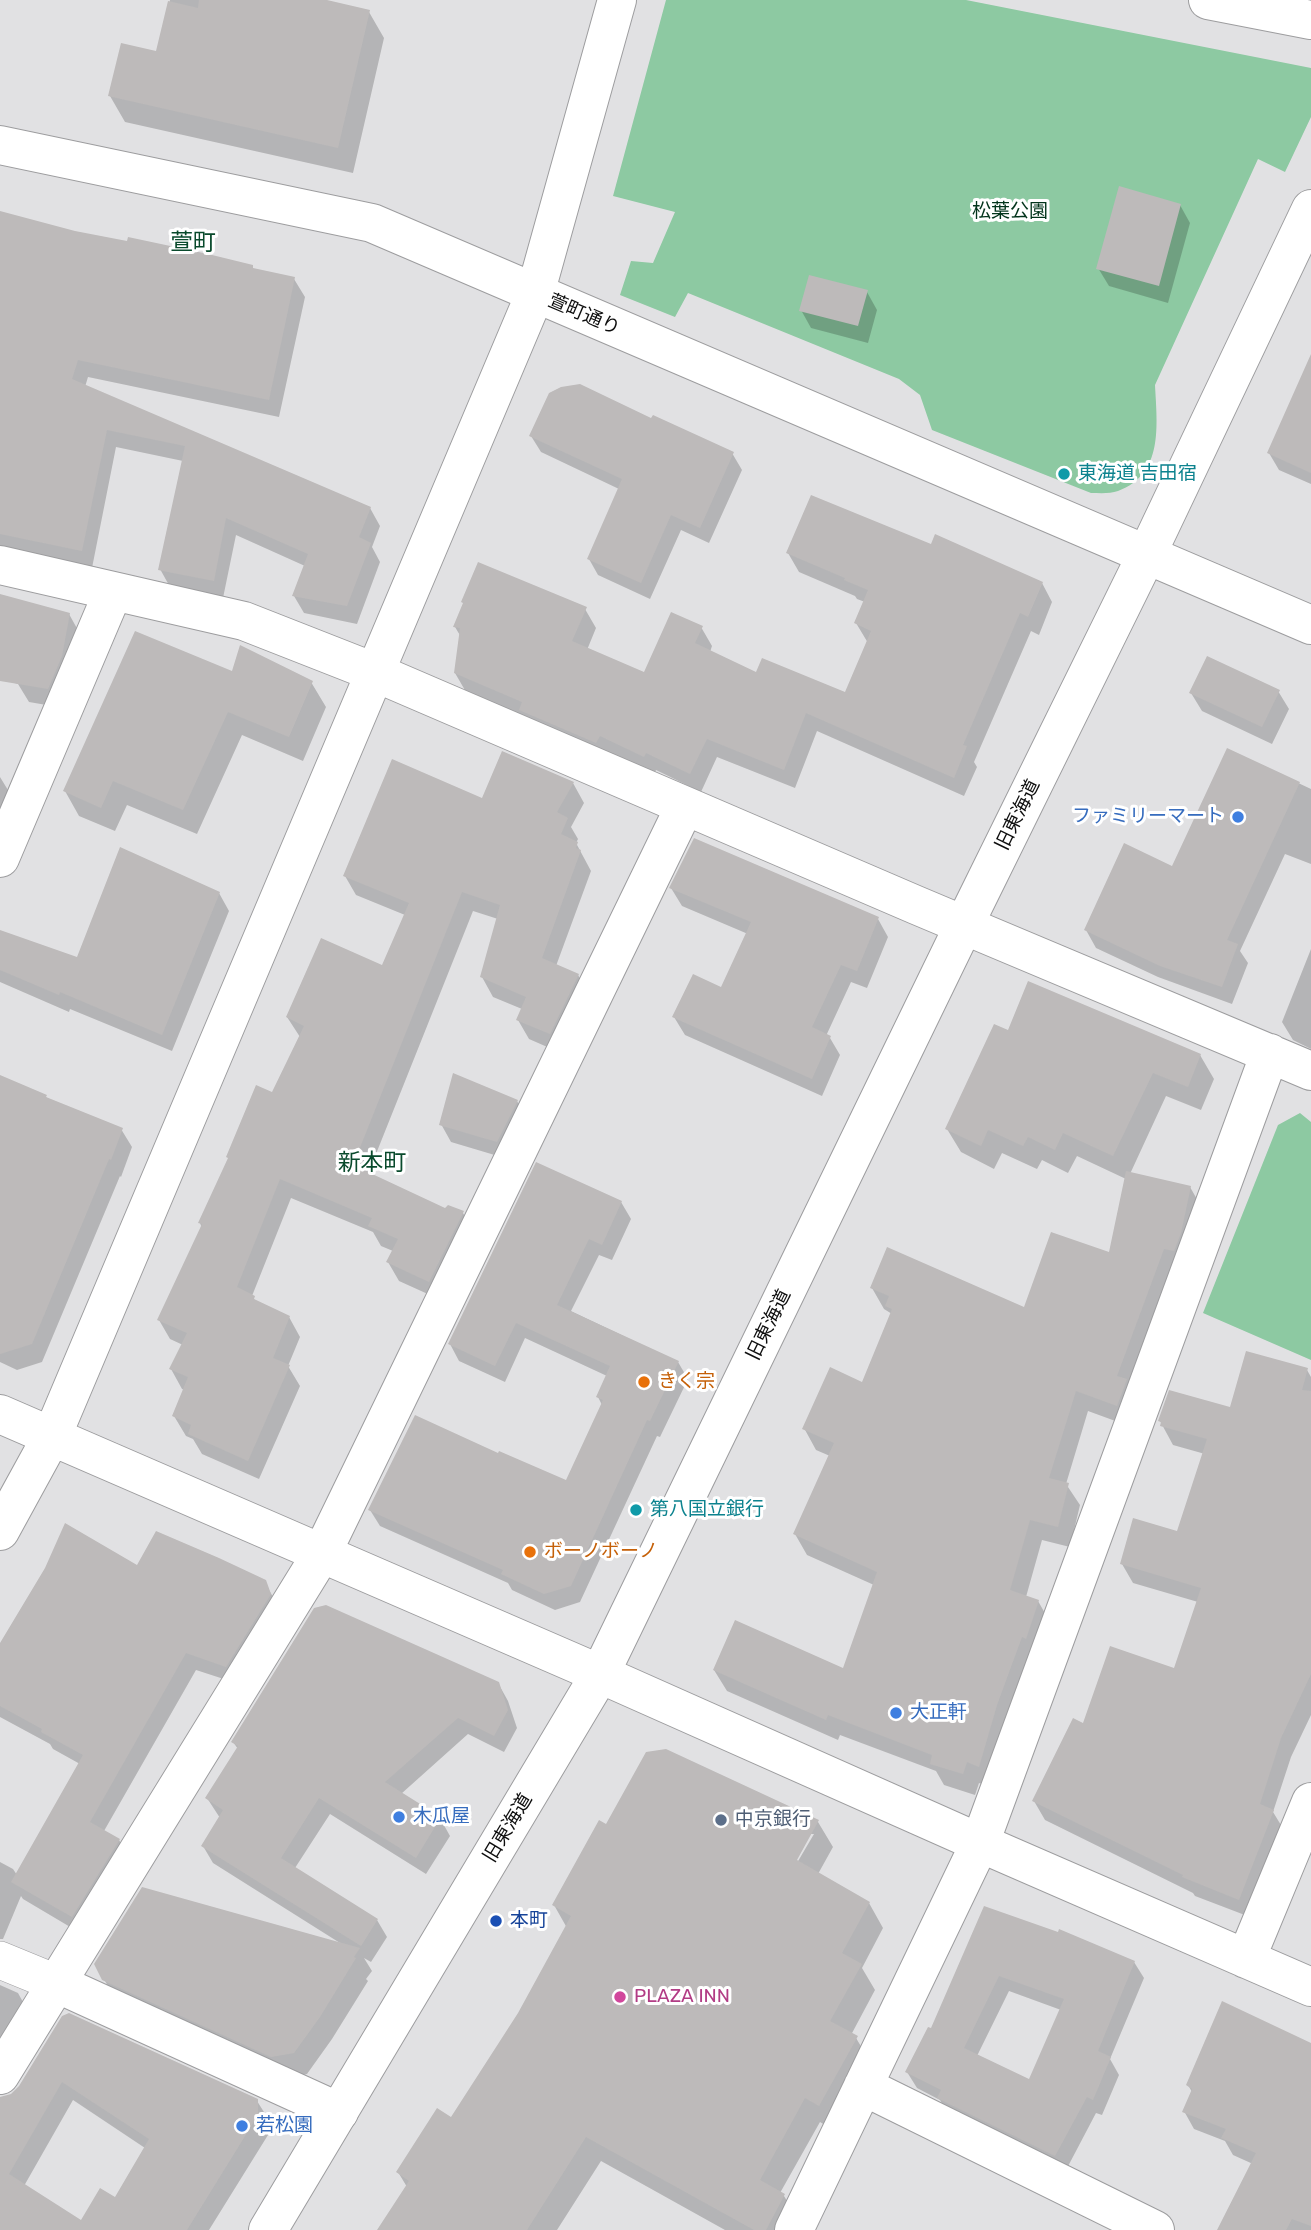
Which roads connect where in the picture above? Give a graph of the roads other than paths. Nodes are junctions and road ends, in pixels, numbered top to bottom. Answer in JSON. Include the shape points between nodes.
{"nodes":[{"id":1,"x":617,"y":0,"type":"edge"},
{"id":2,"x":1208,"y":0,"type":"edge"},
{"id":3,"x":1311,"y":20,"type":"edge"},
{"id":4,"x":0,"y":145,"type":"edge"},
{"id":5,"x":1311,"y":209,"type":"edge"},
{"id":6,"x":1299,"y":262,"type":"edge"},
{"id":7,"x":535,"y":294,"type":"junction"},
{"id":8,"x":1146,"y":556,"type":"junction"},
{"id":9,"x":0,"y":565,"type":"edge"},
{"id":10,"x":113,"y":592,"type":"junction"},
{"id":11,"x":1311,"y":625,"type":"edge"},
{"id":12,"x":374,"y":672,"type":"junction"},
{"id":13,"x":685,"y":806,"type":"junction"},
{"id":14,"x":0,"y":858,"type":"edge"},
{"id":15,"x":964,"y":925,"type":"junction"},
{"id":16,"x":1270,"y":1053,"type":"junction"},
{"id":17,"x":1311,"y":1071,"type":"edge"},
{"id":18,"x":0,"y":1414,"type":"edge"},
{"id":19,"x":52,"y":1436,"type":"junction"},
{"id":20,"x":0,"y":1531,"type":"edge"},
{"id":21,"x":322,"y":1553,"type":"junction"},
{"id":22,"x":600,"y":1674,"type":"junction"},
{"id":23,"x":1311,"y":1802,"type":"edge"},
{"id":24,"x":980,"y":1843,"type":"junction"},
{"id":25,"x":1246,"y":1959,"type":"junction"},
{"id":26,"x":0,"y":1960,"type":"edge"},
{"id":27,"x":56,"y":1983,"type":"junction"},
{"id":28,"x":1311,"y":1986,"type":"edge"},
{"id":29,"x":0,"y":2075,"type":"edge"},
{"id":30,"x":863,"y":2086,"type":"junction"},
{"id":31,"x":339,"y":2112,"type":"junction"},
{"id":32,"x":1093,"y":2217,"type":"edge"},
{"id":33,"x":268,"y":2230,"type":"edge"},
{"id":34,"x":794,"y":2230,"type":"edge"},
{"id":35,"x":1155,"y":2230,"type":"edge"}],
"edges":[{"from":1,"to":7,"type":"street"},
{"from":2,"to":3,"type":"street"},
{"from":4,"to":7,"type":"street","name":"萱町通り","via":[[372,223]]},
{"from":5,"to":6,"type":"street","name":"旧東海道"},
{"from":6,"to":8,"type":"street","name":"旧東海道"},
{"from":7,"to":8,"type":"street","name":"萱町通り"},
{"from":7,"to":12,"type":"street"},
{"from":8,"to":11,"type":"street"},
{"from":8,"to":15,"type":"street","name":"旧東海道"},
{"from":9,"to":10,"type":"street"},
{"from":10,"to":12,"type":"street","via":[[244,621]]},
{"from":10,"to":14,"type":"street"},
{"from":12,"to":13,"type":"street"},
{"from":12,"to":19,"type":"street"},
{"from":13,"to":15,"type":"street"},
{"from":13,"to":21,"type":"street"},
{"from":15,"to":16,"type":"street"},
{"from":15,"to":22,"type":"street","name":"旧東海道"},
{"from":16,"to":17,"type":"street"},
{"from":16,"to":24,"type":"street"},
{"from":18,"to":19,"type":"street"},
{"from":19,"to":20,"type":"street"},
{"from":19,"to":21,"type":"street"},
{"from":21,"to":22,"type":"street"},
{"from":21,"to":27,"type":"street"},
{"from":22,"to":24,"type":"street"},
{"from":22,"to":31,"type":"street","name":"旧東海道"},
{"from":23,"to":25,"type":"street"},
{"from":24,"to":25,"type":"street"},
{"from":24,"to":30,"type":"street"},
{"from":25,"to":28,"type":"street"},
{"from":26,"to":27,"type":"street"},
{"from":27,"to":29,"type":"street"},
{"from":27,"to":31,"type":"street"},
{"from":30,"to":32,"type":"street"},
{"from":30,"to":34,"type":"street"},
{"from":31,"to":33,"type":"street","name":"旧東海道"},
{"from":32,"to":35,"type":"street"}]}
